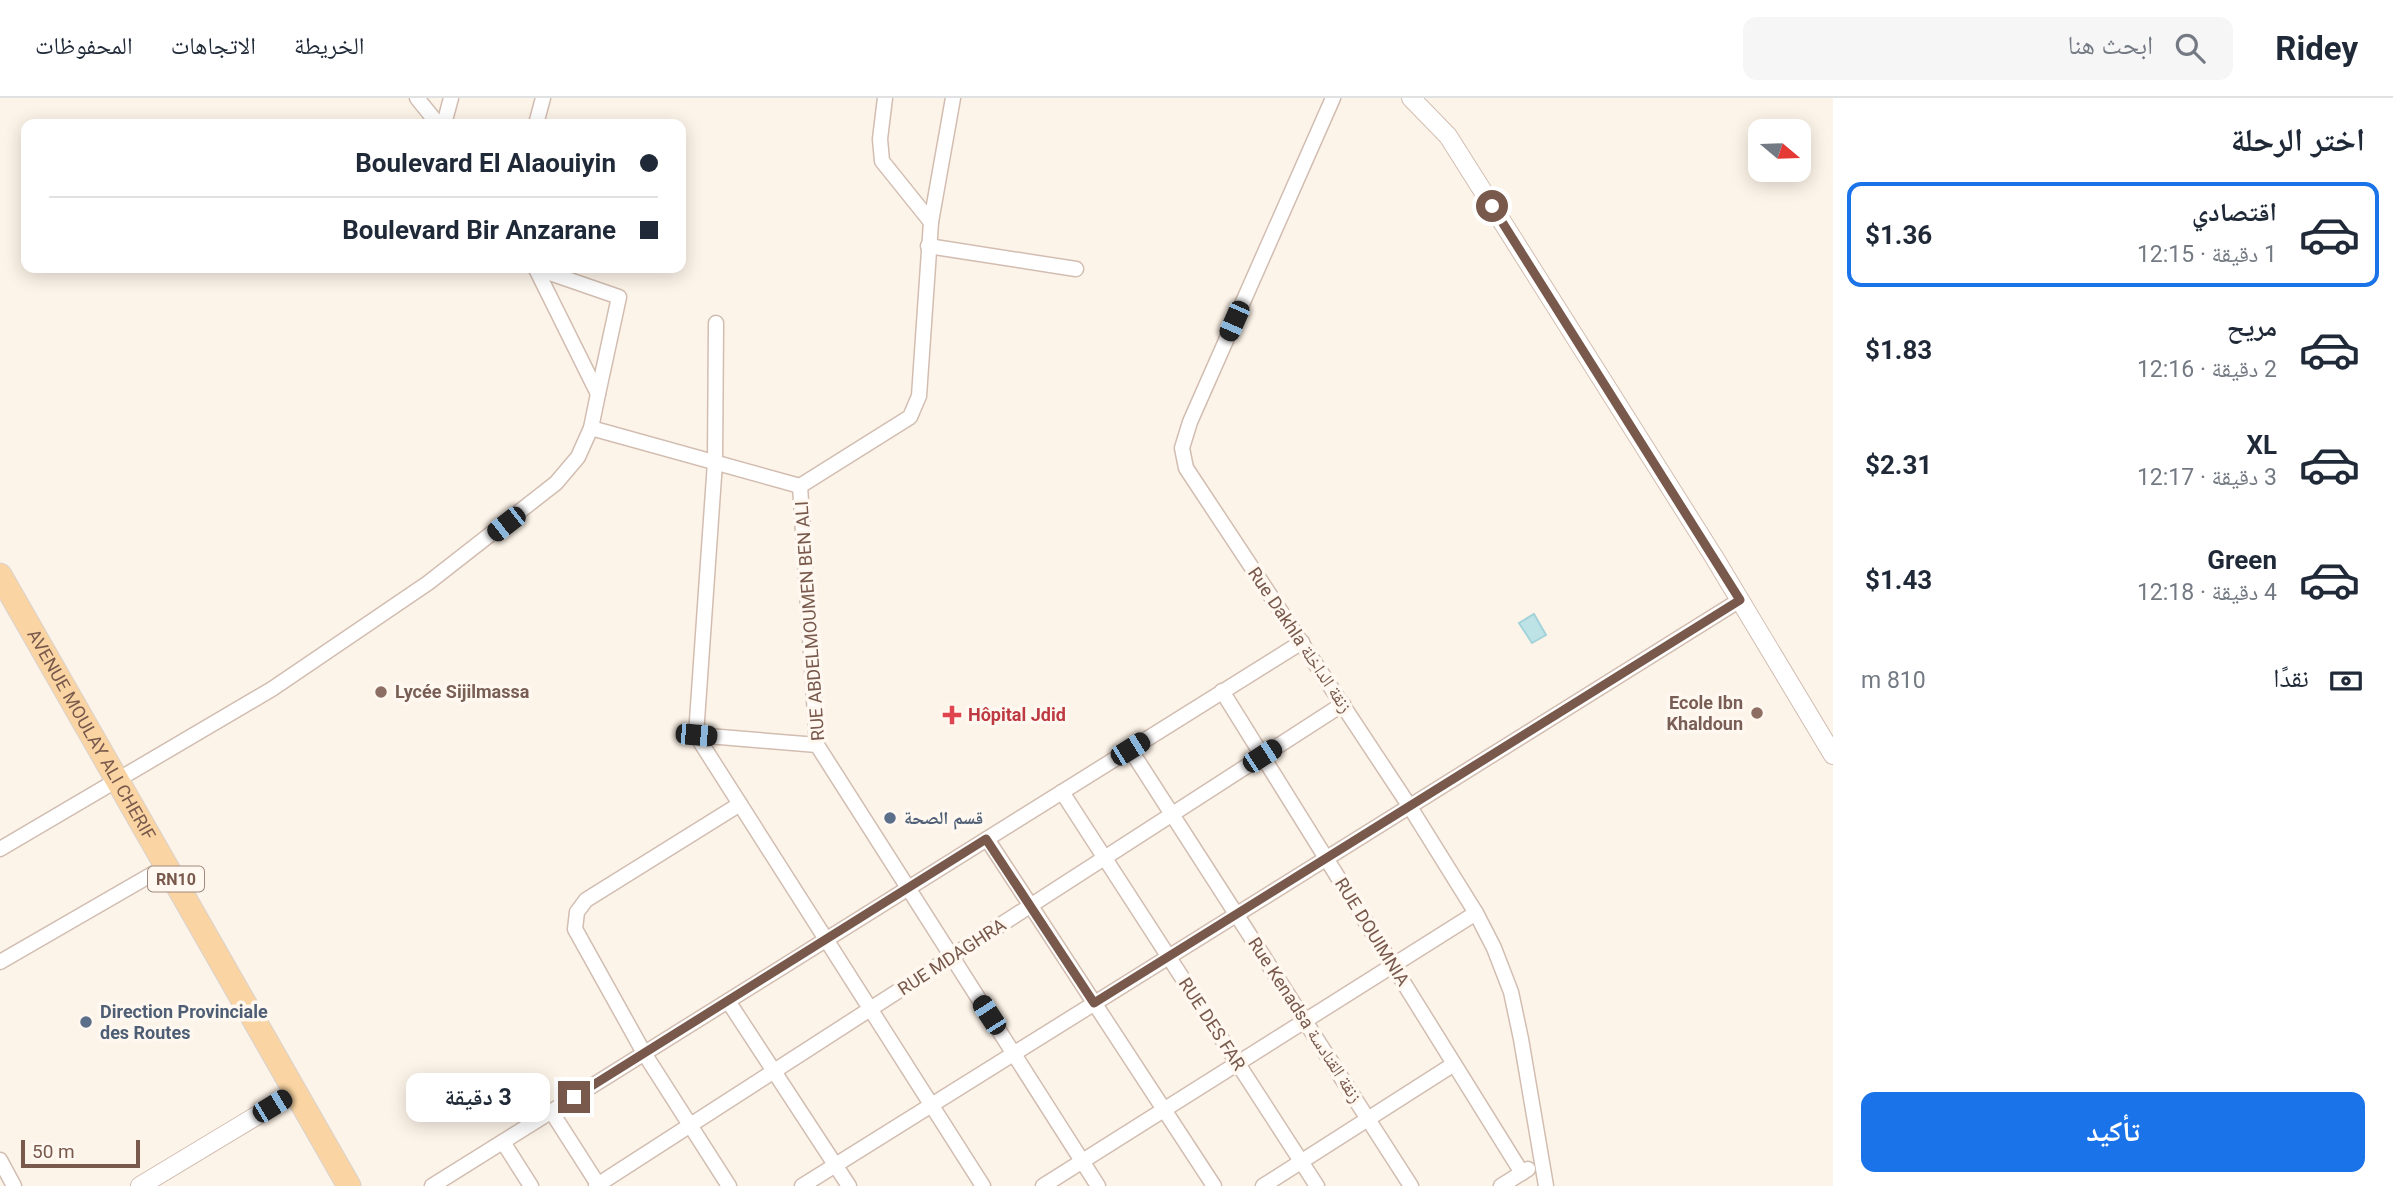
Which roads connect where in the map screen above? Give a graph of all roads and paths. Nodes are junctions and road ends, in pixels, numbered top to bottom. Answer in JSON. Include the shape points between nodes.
{"nodes":[{"id":1,"x":417,"y":98,"type":"edge"},
{"id":2,"x":451,"y":98,"type":"edge"},
{"id":3,"x":543,"y":98,"type":"edge"},
{"id":4,"x":885,"y":98,"type":"edge"},
{"id":5,"x":953,"y":98,"type":"edge"},
{"id":6,"x":1333,"y":98,"type":"edge"},
{"id":7,"x":1411,"y":98,"type":"edge"},
{"id":8,"x":434,"y":119,"type":"edge"},
{"id":9,"x":445,"y":119,"type":"edge"},
{"id":10,"x":537,"y":119,"type":"edge"},
{"id":11,"x":931,"y":222,"type":"junction"},
{"id":12,"x":928,"y":246,"type":"junction"},
{"id":13,"x":1076,"y":269,"type":"dead end"},
{"id":14,"x":538,"y":273,"type":"edge"},
{"id":15,"x":548,"y":273,"type":"edge"},
{"id":16,"x":716,"y":323,"type":"dead end"},
{"id":17,"x":598,"y":394,"type":"junction"},
{"id":18,"x":591,"y":428,"type":"junction"},
{"id":19,"x":715,"y":462,"type":"junction"},
{"id":20,"x":800,"y":486,"type":"junction"},
{"id":21,"x":0,"y":575,"type":"edge"},
{"id":22,"x":1740,"y":600,"type":"junction"},
{"id":23,"x":1302,"y":642,"type":"junction"},
{"id":24,"x":1222,"y":691,"type":"junction"},
{"id":25,"x":1343,"y":704,"type":"junction"},
{"id":26,"x":696,"y":735,"type":"junction"},
{"id":27,"x":817,"y":745,"type":"junction"},
{"id":28,"x":1130,"y":749,"type":"junction"},
{"id":29,"x":1833,"y":755,"type":"edge"},
{"id":30,"x":1262,"y":756,"type":"junction"},
{"id":31,"x":119,"y":781,"type":"junction"},
{"id":32,"x":1062,"y":792,"type":"junction"},
{"id":33,"x":740,"y":804,"type":"junction"},
{"id":34,"x":1410,"y":807,"type":"junction"},
{"id":35,"x":1172,"y":815,"type":"junction"},
{"id":36,"x":986,"y":839,"type":"junction"},
{"id":37,"x":0,"y":849,"type":"edge"},
{"id":38,"x":1105,"y":858,"type":"junction"},
{"id":39,"x":1326,"y":859,"type":"junction"},
{"id":40,"x":168,"y":866,"type":"junction"},
{"id":41,"x":907,"y":888,"type":"junction"},
{"id":42,"x":1030,"y":906,"type":"junction"},
{"id":43,"x":1476,"y":913,"type":"junction"},
{"id":44,"x":1237,"y":915,"type":"junction"},
{"id":45,"x":826,"y":939,"type":"junction"},
{"id":46,"x":951,"y":957,"type":"junction"},
{"id":47,"x":1169,"y":957,"type":"junction"},
{"id":48,"x":0,"y":962,"type":"edge"},
{"id":49,"x":1392,"y":965,"type":"junction"},
{"id":50,"x":728,"y":1001,"type":"junction"},
{"id":51,"x":1094,"y":1003,"type":"junction"},
{"id":52,"x":871,"y":1009,"type":"junction"},
{"id":53,"x":1305,"y":1021,"type":"junction"},
{"id":54,"x":644,"y":1053,"type":"junction"},
{"id":55,"x":1013,"y":1054,"type":"junction"},
{"id":56,"x":1237,"y":1063,"type":"junction"},
{"id":57,"x":1454,"y":1064,"type":"junction"},
{"id":58,"x":774,"y":1072,"type":"junction"},
{"id":59,"x":296,"y":1092,"type":"junction"},
{"id":60,"x":932,"y":1105,"type":"junction"},
{"id":61,"x":1164,"y":1110,"type":"junction"},
{"id":62,"x":551,"y":1111,"type":"junction"},
{"id":63,"x":1368,"y":1119,"type":"junction"},
{"id":64,"x":690,"y":1125,"type":"junction"},
{"id":65,"x":503,"y":1142,"type":"junction"},
{"id":66,"x":0,"y":1160,"type":"edge"},
{"id":67,"x":1541,"y":1160,"type":"junction"},
{"id":68,"x":1082,"y":1161,"type":"junction"},
{"id":69,"x":1301,"y":1162,"type":"junction"},
{"id":70,"x":835,"y":1165,"type":"junction"},
{"id":71,"x":1522,"y":1173,"type":"junction"},
{"id":72,"x":14,"y":1186,"type":"edge"},
{"id":73,"x":140,"y":1186,"type":"edge"},
{"id":74,"x":349,"y":1186,"type":"edge"},
{"id":75,"x":432,"y":1186,"type":"edge"},
{"id":76,"x":531,"y":1186,"type":"edge"},
{"id":77,"x":598,"y":1186,"type":"edge"},
{"id":78,"x":729,"y":1186,"type":"edge"},
{"id":79,"x":802,"y":1186,"type":"edge"},
{"id":80,"x":849,"y":1186,"type":"edge"},
{"id":81,"x":983,"y":1186,"type":"edge"},
{"id":82,"x":1043,"y":1186,"type":"edge"},
{"id":83,"x":1098,"y":1186,"type":"edge"},
{"id":84,"x":1214,"y":1186,"type":"edge"},
{"id":85,"x":1263,"y":1186,"type":"edge"},
{"id":86,"x":1317,"y":1186,"type":"edge"},
{"id":87,"x":1411,"y":1186,"type":"edge"},
{"id":88,"x":1501,"y":1186,"type":"edge"},
{"id":89,"x":1546,"y":1186,"type":"edge"}],
"edges":[{"from":1,"to":8,"type":"street"},
{"from":2,"to":9,"type":"street"},
{"from":3,"to":10,"type":"street"},
{"from":4,"to":11,"type":"street","via":[[882,161]]},
{"from":5,"to":11,"type":"street"},
{"from":6,"to":23,"type":"street","name":"Rue Dakhla زنقة الداخلة","via":[[1182,448],[1199,492]]},
{"from":7,"to":22,"type":"street","via":[[1447,136]]},
{"from":11,"to":12,"type":"street"},
{"from":12,"to":13,"type":"street"},
{"from":12,"to":20,"type":"street","via":[[922,374],[919,396],[909,416]]},
{"from":14,"to":17,"type":"street"},
{"from":15,"to":17,"type":"street","via":[[619,296]]},
{"from":16,"to":19,"type":"street"},
{"from":17,"to":18,"type":"street"},
{"from":18,"to":19,"type":"street","name":"RUE ABDELMOUMEN BEN ALI"},
{"from":18,"to":31,"type":"street","via":[[578,457],[556,483],[428,583],[272,689]]},
{"from":19,"to":20,"type":"street","name":"RUE ABDELMOUMEN BEN ALI"},
{"from":19,"to":26,"type":"street"},
{"from":20,"to":27,"type":"street","name":"RUE ABDELMOUMEN BEN ALI"},
{"from":21,"to":31,"type":"main road","name":"AVENUE MOULAY ALI CHERIF","number":"RN10"},
{"from":22,"to":29,"type":"street"},
{"from":22,"to":34,"type":"street"},
{"from":23,"to":24,"type":"street"},
{"from":23,"to":25,"type":"street","name":"Rue Dakhla زنقة الداخلة"},
{"from":24,"to":28,"type":"street"},
{"from":24,"to":30,"type":"street","name":"RUE DOUIMNIA"},
{"from":25,"to":30,"type":"street","name":"RUE MDAGHRA"},
{"from":25,"to":34,"type":"street","name":"Rue Dakhla زنقة الداخلة"},
{"from":26,"to":27,"type":"street"},
{"from":26,"to":33,"type":"street"},
{"from":27,"to":41,"type":"street","name":"RUE ABDELMOUMEN BEN ALI"},
{"from":28,"to":32,"type":"street"},
{"from":28,"to":35,"type":"street","name":"Rue Kenadsa زنقة القنادسة"},
{"from":30,"to":35,"type":"street","name":"RUE MDAGHRA"},
{"from":30,"to":39,"type":"street","name":"RUE DOUIMNIA"},
{"from":31,"to":37,"type":"street"},
{"from":31,"to":40,"type":"main road","name":"AVENUE MOULAY ALI CHERIF","number":"RN10"},
{"from":32,"to":36,"type":"street"},
{"from":32,"to":38,"type":"street","name":"RUE DES FAR"},
{"from":33,"to":45,"type":"street"},
{"from":33,"to":54,"type":"street","via":[[586,900],[577,912],[575,929]]},
{"from":34,"to":39,"type":"street"},
{"from":34,"to":43,"type":"street","name":"Rue Dakhla زنقة الداخلة"},
{"from":35,"to":38,"type":"street","name":"RUE MDAGHRA"},
{"from":35,"to":44,"type":"street","name":"Rue Kenadsa زنقة القنادسة"},
{"from":36,"to":41,"type":"street"},
{"from":36,"to":42,"type":"street"},
{"from":38,"to":42,"type":"street","name":"RUE MDAGHRA"},
{"from":38,"to":47,"type":"street","name":"RUE DES FAR"},
{"from":39,"to":44,"type":"street"},
{"from":39,"to":49,"type":"street","name":"RUE DOUIMNIA"},
{"from":40,"to":48,"type":"street"},
{"from":40,"to":59,"type":"main road","name":"AVENUE MOULAY ALI CHERIF","number":"RN10"},
{"from":41,"to":45,"type":"street"},
{"from":41,"to":46,"type":"street","name":"RUE ABDELMOUMEN BEN ALI"},
{"from":42,"to":46,"type":"street","name":"RUE MDAGHRA"},
{"from":42,"to":51,"type":"street"},
{"from":43,"to":49,"type":"street"},
{"from":43,"to":67,"type":"street","name":"Rue Dakhla زنقة الداخلة","via":[[1511,992]]},
{"from":44,"to":47,"type":"street"},
{"from":44,"to":53,"type":"street","name":"Rue Kenadsa زنقة القنادسة"},
{"from":45,"to":50,"type":"street"},
{"from":45,"to":52,"type":"street"},
{"from":46,"to":52,"type":"street","name":"RUE MDAGHRA"},
{"from":46,"to":55,"type":"street","name":"RUE ABDELMOUMEN BEN ALI"},
{"from":47,"to":51,"type":"street"},
{"from":47,"to":56,"type":"street","name":"RUE DES FAR"},
{"from":49,"to":53,"type":"street"},
{"from":49,"to":57,"type":"street","name":"RUE DOUIMNIA"},
{"from":50,"to":54,"type":"street"},
{"from":50,"to":58,"type":"street"},
{"from":51,"to":55,"type":"street"},
{"from":51,"to":61,"type":"street"},
{"from":52,"to":58,"type":"street","name":"RUE MDAGHRA"},
{"from":52,"to":60,"type":"street"},
{"from":53,"to":56,"type":"street"},
{"from":53,"to":63,"type":"street","name":"Rue Kenadsa زنقة القنادسة"},
{"from":54,"to":62,"type":"street"},
{"from":54,"to":64,"type":"street"},
{"from":55,"to":60,"type":"street"},
{"from":55,"to":68,"type":"street","name":"RUE ABDELMOUMEN BEN ALI"},
{"from":56,"to":61,"type":"street"},
{"from":56,"to":69,"type":"street","name":"RUE DES FAR"},
{"from":57,"to":63,"type":"street"},
{"from":57,"to":71,"type":"street","name":"RUE DOUIMNIA"},
{"from":58,"to":64,"type":"street","name":"RUE MDAGHRA"},
{"from":58,"to":70,"type":"street"},
{"from":59,"to":73,"type":"street"},
{"from":59,"to":74,"type":"main road","name":"AVENUE MOULAY ALI CHERIF","number":"RN10"},
{"from":60,"to":70,"type":"street"},
{"from":60,"to":81,"type":"street"},
{"from":61,"to":68,"type":"street"},
{"from":61,"to":84,"type":"street"},
{"from":62,"to":65,"type":"street"},
{"from":62,"to":77,"type":"street"},
{"from":63,"to":69,"type":"street"},
{"from":63,"to":87,"type":"street","name":"Rue Kenadsa زنقة القنادسة"},
{"from":64,"to":77,"type":"street","name":"RUE MDAGHRA"},
{"from":64,"to":78,"type":"street"},
{"from":65,"to":75,"type":"street"},
{"from":65,"to":76,"type":"street"},
{"from":66,"to":72,"type":"street"},
{"from":67,"to":71,"type":"street"},
{"from":67,"to":89,"type":"street","name":"Rue Dakhla زنقة الداخلة"},
{"from":68,"to":82,"type":"street"},
{"from":68,"to":83,"type":"street","name":"RUE ABDELMOUMEN BEN ALI"},
{"from":69,"to":85,"type":"street"},
{"from":69,"to":86,"type":"street","name":"RUE DES FAR"},
{"from":70,"to":79,"type":"street"},
{"from":70,"to":80,"type":"street"},
{"from":71,"to":88,"type":"street"}]}
